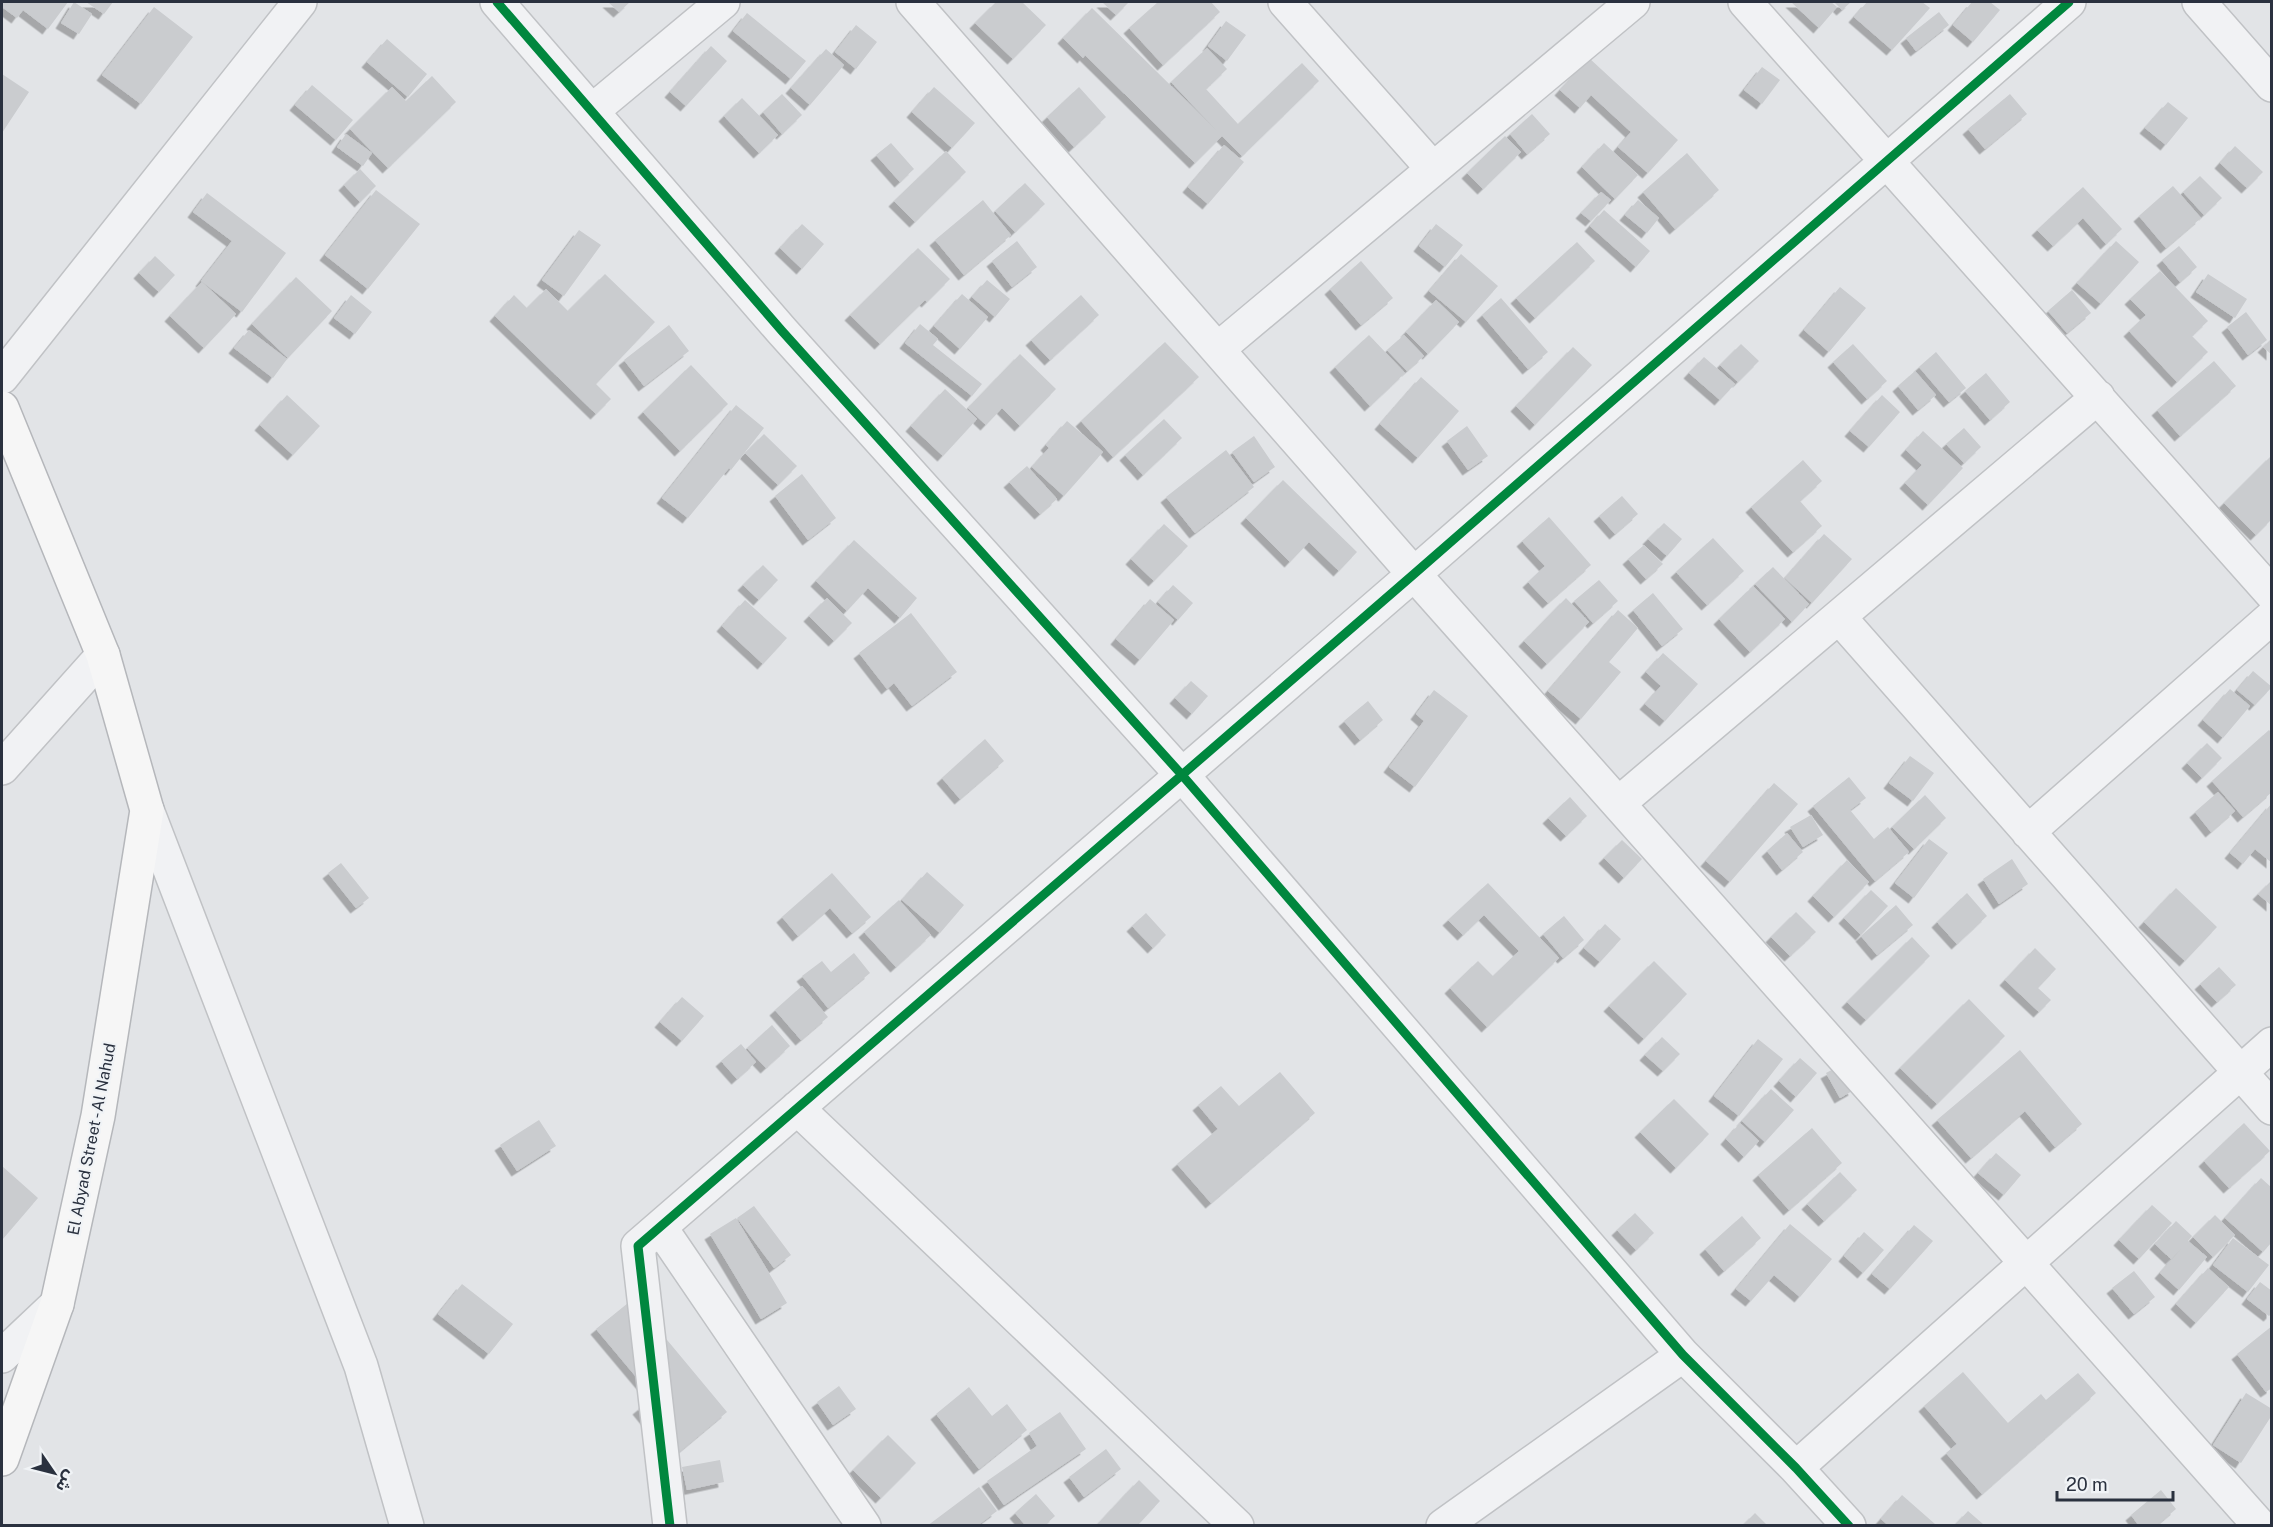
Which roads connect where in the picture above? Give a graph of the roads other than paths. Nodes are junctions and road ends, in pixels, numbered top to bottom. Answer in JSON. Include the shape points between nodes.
{"nodes":[{"id":1,"x":300,"y":2,"type":"edge"},
{"id":2,"x":497,"y":2,"type":"edge"},
{"id":3,"x":723,"y":2,"type":"edge"},
{"id":4,"x":913,"y":2,"type":"edge"},
{"id":5,"x":1285,"y":2,"type":"edge"},
{"id":6,"x":1633,"y":2,"type":"edge"},
{"id":7,"x":1745,"y":2,"type":"edge"},
{"id":8,"x":2069,"y":2,"type":"edge"},
{"id":9,"x":2199,"y":2,"type":"edge"},
{"id":10,"x":2271,"y":85,"type":"edge"},
{"id":11,"x":592,"y":111,"type":"junction"},
{"id":12,"x":1888,"y":160,"type":"junction"},
{"id":13,"x":1433,"y":169,"type":"junction"},
{"id":14,"x":1218,"y":349,"type":"junction"},
{"id":15,"x":2,"y":377,"type":"edge"},
{"id":16,"x":2098,"y":397,"type":"junction"},
{"id":17,"x":2,"y":408,"type":"edge"},
{"id":18,"x":1414,"y":574,"type":"junction"},
{"id":19,"x":2271,"y":594,"type":"edge"},
{"id":20,"x":1839,"y":617,"type":"junction"},
{"id":21,"x":2271,"y":617,"type":"edge"},
{"id":22,"x":103,"y":655,"type":"junction"},
{"id":23,"x":2,"y":768,"type":"edge"},
{"id":24,"x":1182,"y":775,"type":"junction"},
{"id":25,"x":1619,"y":803,"type":"junction"},
{"id":26,"x":147,"y":810,"type":"junction"},
{"id":27,"x":2028,"y":832,"type":"junction"},
{"id":28,"x":2271,"y":1044,"type":"edge"},
{"id":29,"x":2240,"y":1072,"type":"junction"},
{"id":30,"x":797,"y":1108,"type":"junction"},
{"id":31,"x":2271,"y":1108,"type":"edge"},
{"id":32,"x":660,"y":1227,"type":"junction"},
{"id":33,"x":2027,"y":1262,"type":"junction"},
{"id":34,"x":57,"y":1304,"type":"junction"},
{"id":35,"x":1683,"y":1355,"type":"junction"},
{"id":36,"x":2,"y":1356,"type":"edge"},
{"id":37,"x":2,"y":1459,"type":"edge"},
{"id":38,"x":1796,"y":1468,"type":"junction"},
{"id":39,"x":407,"y":1526,"type":"edge"},
{"id":40,"x":670,"y":1526,"type":"edge"},
{"id":41,"x":864,"y":1526,"type":"edge"},
{"id":42,"x":1237,"y":1526,"type":"edge"},
{"id":43,"x":1443,"y":1526,"type":"edge"},
{"id":44,"x":1849,"y":1526,"type":"edge"},
{"id":45,"x":2260,"y":1526,"type":"edge"}],
"edges":[{"from":1,"to":15,"type":"street"},
{"from":2,"to":11,"type":"street"},
{"from":3,"to":11,"type":"street"},
{"from":4,"to":14,"type":"street"},
{"from":5,"to":13,"type":"street"},
{"from":6,"to":13,"type":"street"},
{"from":7,"to":12,"type":"street"},
{"from":8,"to":12,"type":"street"},
{"from":9,"to":10,"type":"street"},
{"from":11,"to":24,"type":"street","via":[[790,340]]},
{"from":12,"to":16,"type":"street"},
{"from":12,"to":18,"type":"street"},
{"from":13,"to":14,"type":"street"},
{"from":14,"to":18,"type":"street"},
{"from":16,"to":19,"type":"street"},
{"from":16,"to":20,"type":"street"},
{"from":17,"to":22,"type":"highway"},
{"from":18,"to":24,"type":"street"},
{"from":18,"to":25,"type":"street"},
{"from":20,"to":25,"type":"street"},
{"from":20,"to":27,"type":"street"},
{"from":21,"to":27,"type":"street"},
{"from":22,"to":23,"type":"street"},
{"from":22,"to":26,"type":"highway"},
{"from":24,"to":30,"type":"street"},
{"from":24,"to":35,"type":"street"},
{"from":25,"to":33,"type":"street"},
{"from":26,"to":34,"type":"highway","name":"El Abyad Street - Al Nahud","via":[[98,1116]]},
{"from":26,"to":39,"type":"street","via":[[361,1366]]},
{"from":27,"to":29,"type":"street"},
{"from":28,"to":29,"type":"street"},
{"from":29,"to":31,"type":"street"},
{"from":29,"to":33,"type":"street"},
{"from":30,"to":32,"type":"street"},
{"from":30,"to":42,"type":"street"},
{"from":32,"to":40,"type":"street","via":[[638,1246]]},
{"from":32,"to":41,"type":"street"},
{"from":33,"to":38,"type":"street"},
{"from":33,"to":45,"type":"street"},
{"from":34,"to":36,"type":"street"},
{"from":34,"to":37,"type":"highway","name":"El Abyad Street - Al Nahud"},
{"from":35,"to":38,"type":"street"},
{"from":35,"to":43,"type":"street"},
{"from":38,"to":44,"type":"street"}]}
